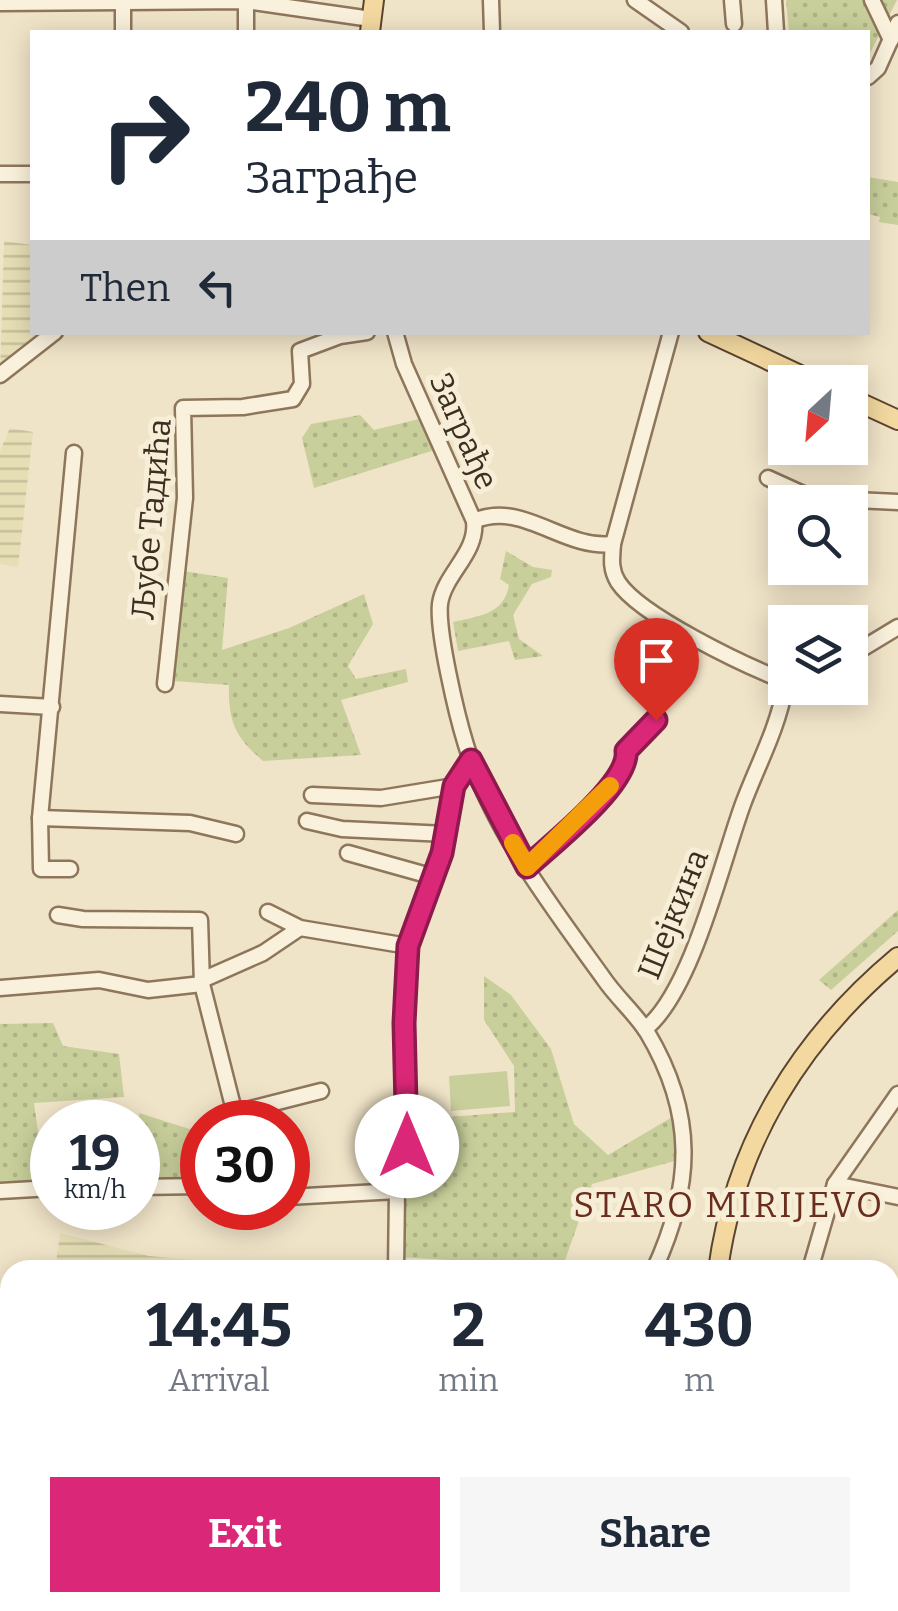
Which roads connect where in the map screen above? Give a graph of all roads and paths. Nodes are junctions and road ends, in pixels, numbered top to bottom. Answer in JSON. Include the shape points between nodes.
{"nodes":[{"id":1,"x":491,"y":0,"type":"edge"},
{"id":2,"x":635,"y":0,"type":"edge"},
{"id":3,"x":732,"y":0,"type":"edge"},
{"id":4,"x":872,"y":0,"type":"edge"},
{"id":5,"x":123,"y":1,"type":"edge"},
{"id":6,"x":246,"y":1,"type":"edge"},
{"id":7,"x":0,"y":3,"type":"edge"},
{"id":8,"x":775,"y":6,"type":"edge"},
{"id":9,"x":372,"y":17,"type":"edge"},
{"id":10,"x":898,"y":23,"type":"edge"},
{"id":11,"x":734,"y":24,"type":"dead end"},
{"id":12,"x":679,"y":29,"type":"edge"},
{"id":13,"x":123,"y":30,"type":"edge"},
{"id":14,"x":246,"y":30,"type":"edge"},
{"id":15,"x":492,"y":30,"type":"edge"},
{"id":16,"x":767,"y":30,"type":"edge"},
{"id":17,"x":892,"y":40,"type":"junction"},
{"id":18,"x":870,"y":75,"type":"edge"},
{"id":19,"x":0,"y":174,"type":"edge"},
{"id":20,"x":30,"y":174,"type":"edge"},
{"id":21,"x":51,"y":335,"type":"edge"},
{"id":22,"x":356,"y":335,"type":"edge"},
{"id":23,"x":396,"y":335,"type":"edge"},
{"id":24,"x":670,"y":335,"type":"edge"},
{"id":25,"x":714,"y":335,"type":"edge"},
{"id":26,"x":779,"y":365,"type":"edge"},
{"id":27,"x":0,"y":375,"type":"edge"},
{"id":28,"x":868,"y":406,"type":"edge"},
{"id":29,"x":898,"y":420,"type":"edge"},
{"id":30,"x":74,"y":453,"type":"dead end"},
{"id":31,"x":768,"y":478,"type":"dead end"},
{"id":32,"x":898,"y":502,"type":"edge"},
{"id":33,"x":474,"y":522,"type":"junction"},
{"id":34,"x":613,"y":544,"type":"junction"},
{"id":35,"x":898,"y":627,"type":"edge"},
{"id":36,"x":868,"y":645,"type":"edge"},
{"id":37,"x":768,"y":675,"type":"edge"},
{"id":38,"x":165,"y":684,"type":"dead end"},
{"id":39,"x":0,"y":704,"type":"edge"},
{"id":40,"x":781,"y":705,"type":"edge"},
{"id":41,"x":52,"y":707,"type":"junction"},
{"id":42,"x":656,"y":720,"type":"dead end"},
{"id":43,"x":471,"y":760,"type":"junction"},
{"id":44,"x":454,"y":786,"type":"junction"},
{"id":45,"x":312,"y":795,"type":"dead end"},
{"id":46,"x":40,"y":818,"type":"junction"},
{"id":47,"x":308,"y":821,"type":"dead end"},
{"id":48,"x":236,"y":834,"type":"dead end"},
{"id":49,"x":446,"y":834,"type":"junction"},
{"id":50,"x":348,"y":853,"type":"dead end"},
{"id":51,"x":527,"y":867,"type":"junction"},
{"id":52,"x":70,"y":869,"type":"dead end"},
{"id":53,"x":434,"y":878,"type":"junction"},
{"id":54,"x":268,"y":912,"type":"dead end"},
{"id":55,"x":58,"y":914,"type":"dead end"},
{"id":56,"x":300,"y":928,"type":"junction"},
{"id":57,"x":408,"y":946,"type":"junction"},
{"id":58,"x":898,"y":957,"type":"edge"},
{"id":59,"x":202,"y":982,"type":"junction"},
{"id":60,"x":0,"y":988,"type":"edge"},
{"id":61,"x":645,"y":1029,"type":"junction"},
{"id":62,"x":321,"y":1091,"type":"dead end"},
{"id":63,"x":898,"y":1094,"type":"edge"},
{"id":64,"x":231,"y":1100,"type":"edge"},
{"id":65,"x":292,"y":1100,"type":"edge"},
{"id":66,"x":835,"y":1184,"type":"junction"},
{"id":67,"x":30,"y":1189,"type":"edge"},
{"id":68,"x":0,"y":1191,"type":"edge"},
{"id":69,"x":397,"y":1191,"type":"junction"},
{"id":70,"x":310,"y":1196,"type":"edge"},
{"id":71,"x":898,"y":1197,"type":"edge"},
{"id":72,"x":396,"y":1260,"type":"edge"},
{"id":73,"x":658,"y":1260,"type":"edge"},
{"id":74,"x":720,"y":1260,"type":"edge"},
{"id":75,"x":813,"y":1260,"type":"edge"}],
"edges":[{"from":1,"to":15,"type":"street"},
{"from":2,"to":12,"type":"street"},
{"from":3,"to":11,"type":"street"},
{"from":4,"to":17,"type":"street"},
{"from":5,"to":6,"type":"street"},
{"from":5,"to":7,"type":"street"},
{"from":5,"to":13,"type":"street"},
{"from":6,"to":9,"type":"street"},
{"from":6,"to":14,"type":"street"},
{"from":8,"to":16,"type":"street"},
{"from":10,"to":17,"type":"street"},
{"from":17,"to":18,"type":"street"},
{"from":19,"to":20,"type":"street"},
{"from":21,"to":27,"type":"street"},
{"from":22,"to":38,"type":"street","name":"Љубе Тадића","via":[[303,349],[301,389],[292,399],[183,408],[185,498]]},
{"from":23,"to":33,"type":"street","name":"Заграђе"},
{"from":24,"to":34,"type":"street"},
{"from":25,"to":26,"type":"main road"},
{"from":28,"to":29,"type":"main road"},
{"from":30,"to":41,"type":"street"},
{"from":31,"to":32,"type":"street","via":[[812,498]]},
{"from":33,"to":34,"type":"street","via":[[508,514],[582,544]]},
{"from":33,"to":43,"type":"street","name":"Заграђе","via":[[474,536],[440,604]]},
{"from":34,"to":37,"type":"street","via":[[614,572],[634,598]]},
{"from":35,"to":36,"type":"street"},
{"from":39,"to":41,"type":"street"},
{"from":40,"to":61,"type":"street","name":"Шејкина","via":[[691,952],[669,1000]]},
{"from":41,"to":46,"type":"street"},
{"from":42,"to":51,"type":"street","via":[[626,751],[625,764],[595,804]]},
{"from":43,"to":44,"type":"street"},
{"from":43,"to":51,"type":"street","name":"Заграђе"},
{"from":44,"to":45,"type":"street","via":[[381,798]]},
{"from":44,"to":49,"type":"street"},
{"from":46,"to":48,"type":"street","via":[[190,823]]},
{"from":46,"to":52,"type":"street","via":[[41,869]]},
{"from":47,"to":49,"type":"street"},
{"from":49,"to":53,"type":"street"},
{"from":50,"to":53,"type":"street"},
{"from":51,"to":61,"type":"street","name":"Заграђе"},
{"from":53,"to":57,"type":"street"},
{"from":54,"to":56,"type":"street"},
{"from":55,"to":59,"type":"street","via":[[197,918],[204,926]]},
{"from":56,"to":57,"type":"street"},
{"from":56,"to":59,"type":"street"},
{"from":57,"to":69,"type":"street","via":[[408,1130]]},
{"from":58,"to":74,"type":"main road","via":[[829,1021],[776,1095],[734,1192]]},
{"from":59,"to":60,"type":"street","via":[[136,989],[98,980]]},
{"from":59,"to":64,"type":"street"},
{"from":61,"to":73,"type":"street","via":[[676,1100],[685,1158],[676,1217]]},
{"from":62,"to":65,"type":"street"},
{"from":63,"to":66,"type":"street"},
{"from":66,"to":71,"type":"street"},
{"from":66,"to":75,"type":"street"},
{"from":67,"to":68,"type":"street"},
{"from":69,"to":70,"type":"street"},
{"from":69,"to":72,"type":"street"}]}
